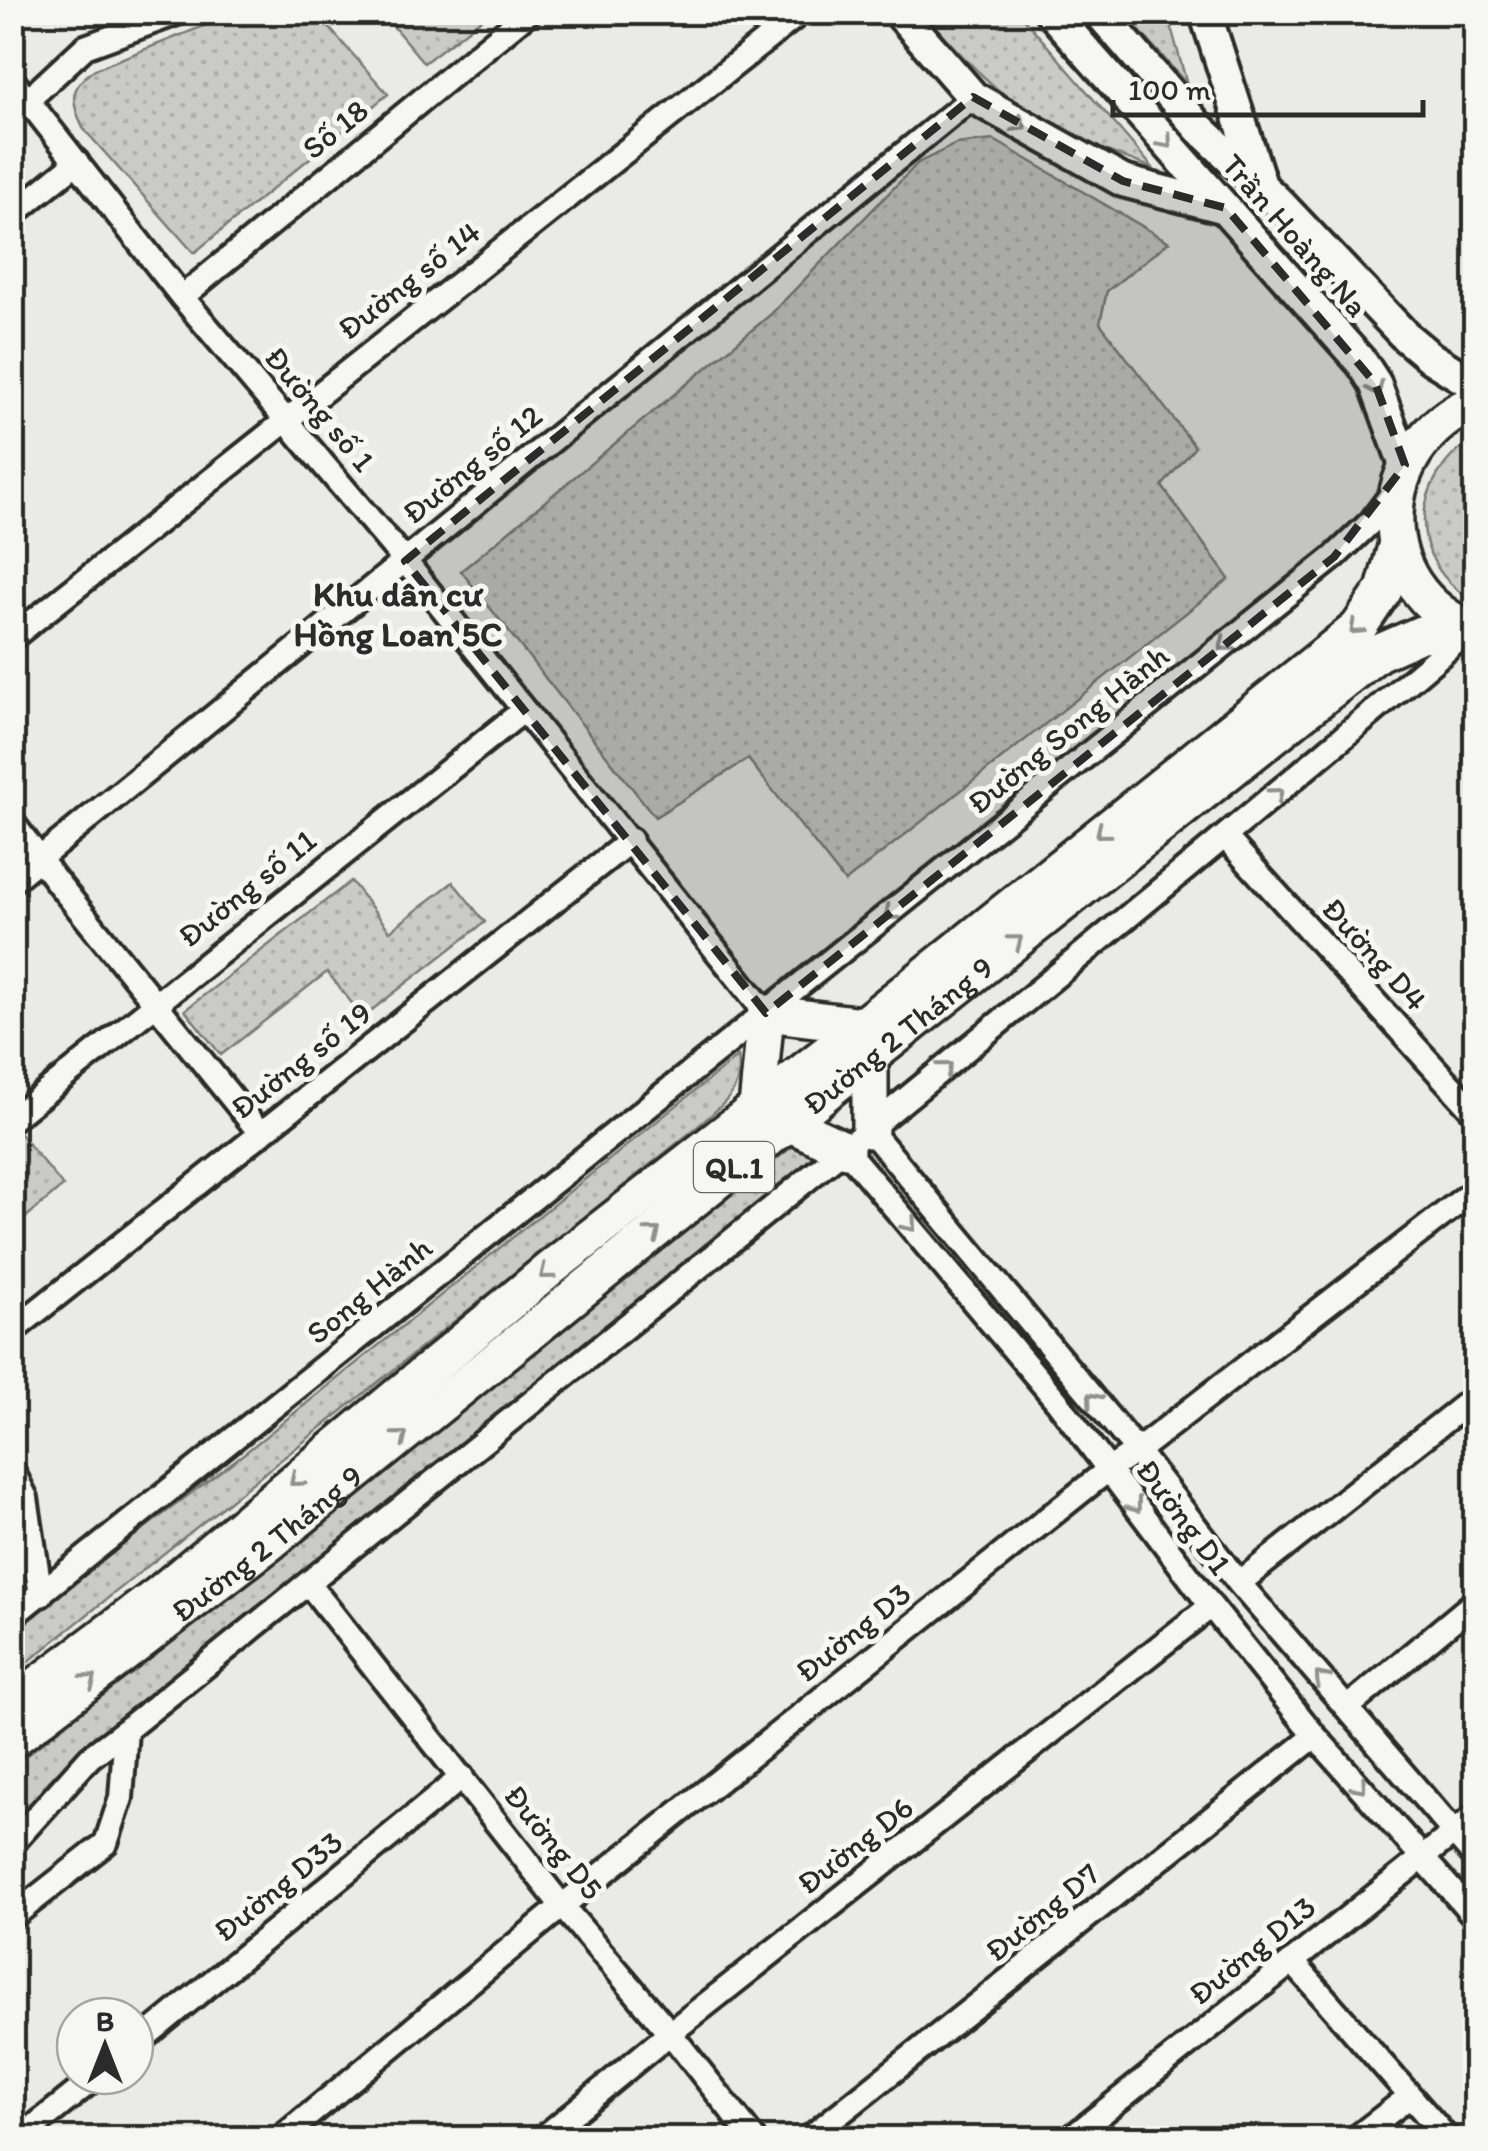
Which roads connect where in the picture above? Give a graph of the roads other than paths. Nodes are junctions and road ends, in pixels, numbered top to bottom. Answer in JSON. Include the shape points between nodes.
{"nodes":[{"id":1,"x":180,"y":12,"type":"edge"},
{"id":2,"x":530,"y":12,"type":"edge"},
{"id":3,"x":801,"y":12,"type":"edge"},
{"id":4,"x":899,"y":12,"type":"edge"},
{"id":5,"x":1051,"y":12,"type":"edge"},
{"id":6,"x":1098,"y":12,"type":"edge"},
{"id":7,"x":1205,"y":12,"type":"edge"},
{"id":8,"x":12,"y":80,"type":"edge"},
{"id":9,"x":973,"y":97,"type":"junction"},
{"id":10,"x":28,"y":100,"type":"junction"},
{"id":11,"x":77,"y":162,"type":"junction"},
{"id":12,"x":1262,"y":188,"type":"junction"},
{"id":13,"x":1226,"y":208,"type":"junction"},
{"id":14,"x":12,"y":215,"type":"edge"},
{"id":15,"x":182,"y":296,"type":"junction"},
{"id":16,"x":1476,"y":386,"type":"edge"},
{"id":17,"x":1476,"y":402,"type":"edge"},
{"id":18,"x":286,"y":418,"type":"junction"},
{"id":19,"x":1402,"y":474,"type":"junction"},
{"id":20,"x":1397,"y":543,"type":"junction"},
{"id":21,"x":404,"y":561,"type":"junction"},
{"id":22,"x":1473,"y":630,"type":"edge"},
{"id":23,"x":12,"y":638,"type":"edge"},
{"id":24,"x":524,"y":710,"type":"junction"},
{"id":25,"x":12,"y":822,"type":"edge"},
{"id":26,"x":1226,"y":838,"type":"junction"},
{"id":27,"x":630,"y":840,"type":"junction"},
{"id":28,"x":40,"y":860,"type":"junction"},
{"id":29,"x":12,"y":881,"type":"edge"},
{"id":30,"x":155,"y":1003,"type":"junction"},
{"id":31,"x":766,"y":1013,"type":"junction"},
{"id":32,"x":867,"y":1041,"type":"junction"},
{"id":33,"x":1476,"y":1114,"type":"edge"},
{"id":34,"x":772,"y":1116,"type":"junction"},
{"id":35,"x":12,"y":1119,"type":"edge"},
{"id":36,"x":260,"y":1134,"type":"junction"},
{"id":37,"x":858,"y":1140,"type":"junction"},
{"id":38,"x":1476,"y":1188,"type":"edge"},
{"id":39,"x":12,"y":1330,"type":"edge"},
{"id":40,"x":1476,"y":1396,"type":"edge"},
{"id":41,"x":1137,"y":1451,"type":"junction"},
{"id":42,"x":12,"y":1470,"type":"edge"},
{"id":43,"x":1108,"y":1470,"type":"junction"},
{"id":44,"x":20,"y":1518,"type":"edge"},
{"id":45,"x":1239,"y":1582,"type":"junction"},
{"id":46,"x":308,"y":1583,"type":"junction"},
{"id":47,"x":41,"y":1594,"type":"junction"},
{"id":48,"x":1476,"y":1601,"type":"edge"},
{"id":49,"x":1211,"y":1606,"type":"junction"},
{"id":50,"x":12,"y":1616,"type":"edge"},
{"id":51,"x":12,"y":1704,"type":"edge"},
{"id":52,"x":1346,"y":1708,"type":"junction"},
{"id":53,"x":126,"y":1730,"type":"junction"},
{"id":54,"x":1315,"y":1736,"type":"junction"},
{"id":55,"x":12,"y":1740,"type":"edge"},
{"id":56,"x":462,"y":1778,"type":"junction"},
{"id":57,"x":1476,"y":1815,"type":"edge"},
{"id":58,"x":1454,"y":1832,"type":"junction"},
{"id":59,"x":12,"y":1844,"type":"edge"},
{"id":60,"x":1421,"y":1856,"type":"junction"},
{"id":61,"x":1476,"y":1858,"type":"edge"},
{"id":62,"x":562,"y":1906,"type":"junction"},
{"id":63,"x":16,"y":1909,"type":"edge"},
{"id":64,"x":1476,"y":1918,"type":"edge"},
{"id":65,"x":1292,"y":1960,"type":"junction"},
{"id":66,"x":155,"y":2029,"type":"edge"},
{"id":67,"x":670,"y":2033,"type":"junction"},
{"id":68,"x":72,"y":2096,"type":"edge"},
{"id":69,"x":1410,"y":2096,"type":"junction"},
{"id":70,"x":20,"y":2138,"type":"edge"},
{"id":71,"x":280,"y":2138,"type":"edge"},
{"id":72,"x":543,"y":2138,"type":"edge"},
{"id":73,"x":752,"y":2138,"type":"edge"},
{"id":74,"x":809,"y":2138,"type":"edge"},
{"id":75,"x":1072,"y":2138,"type":"edge"},
{"id":76,"x":1356,"y":2138,"type":"edge"},
{"id":77,"x":1447,"y":2138,"type":"edge"}],
"edges":[{"from":1,"to":10,"type":"street","via":[[85,48]]},
{"from":2,"to":15,"type":"street","name":"Số 18"},
{"from":3,"to":18,"type":"street","name":"Đường số 14"},
{"from":4,"to":9,"type":"main road"},
{"from":5,"to":13,"type":"main road","name":"Trần Hoàng Na","one_way":true},
{"from":6,"to":12,"type":"main road","name":"Trần Hoàng Na","via":[[1199,128]]},
{"from":7,"to":12,"type":"main road"},
{"from":8,"to":10,"type":"street","name":"Đường số 1"},
{"from":9,"to":13,"type":"main road","one_way":true,"via":[[1123,181]]},
{"from":9,"to":21,"type":"street","name":"Đường số 12"},
{"from":10,"to":11,"type":"street","name":"Đường số 1"},
{"from":11,"to":14,"type":"street"},
{"from":11,"to":15,"type":"street","name":"Đường số 1"},
{"from":12,"to":16,"type":"main road","name":"Trần Hoàng Na","via":[[1406,337]]},
{"from":13,"to":19,"type":"main road","name":"Trần Hoàng Na","one_way":true,"via":[[1362,362],[1375,383]]},
{"from":15,"to":18,"type":"street","name":"Đường số 1"},
{"from":17,"to":19,"type":"highway","via":[[1428,432]]},
{"from":18,"to":21,"type":"street","name":"Đường số 1"},
{"from":18,"to":23,"type":"street","name":"Đường số 14"},
{"from":19,"to":20,"type":"highway","via":[[1394,514]]},
{"from":19,"to":31,"type":"street","name":"Đường Song Hành","one_way":true,"via":[[1370,522],[1334,558]]},
{"from":20,"to":22,"type":"highway","via":[[1424,596]]},
{"from":20,"to":32,"type":"highway","name":"Đường 2 Tháng 9","number":"QL.1","one_way":true,"via":[[1384,590],[1358,628]]},
{"from":21,"to":24,"type":"street","name":"Đường số 1"},
{"from":21,"to":28,"type":"street","name":"Đường số 12"},
{"from":26,"to":22,"type":"street","one_way":true},
{"from":32,"to":22,"type":"highway","name":"Đường 2 Tháng 9","number":"QL.1","one_way":true,"via":[[1378,654],[1421,634]]},
{"from":24,"to":27,"type":"street","name":"Đường số 1"},
{"from":24,"to":30,"type":"street","name":"Đường số 11"},
{"from":25,"to":28,"type":"street"},
{"from":26,"to":33,"type":"street","name":"Đường D4"},
{"from":37,"to":26,"type":"street","one_way":true},
{"from":27,"to":31,"type":"street","name":"Đường số 1"},
{"from":27,"to":36,"type":"street","name":"Đường số 19"},
{"from":28,"to":29,"type":"street","name":"Đường số 12"},
{"from":28,"to":30,"type":"street"},
{"from":30,"to":35,"type":"street","name":"Đường số 11"},
{"from":30,"to":36,"type":"street"},
{"from":31,"to":32,"type":"highway"},
{"from":31,"to":34,"type":"highway"},
{"from":31,"to":47,"type":"street","name":"Song Hành"},
{"from":32,"to":34,"type":"highway","name":"Đường 2 Tháng 9","number":"QL.1"},
{"from":32,"to":37,"type":"highway"},
{"from":34,"to":37,"type":"highway"},
{"from":34,"to":51,"type":"highway","name":"Đường 2 Tháng 9","number":"QL.1","one_way":true,"via":[[551,1268],[159,1594]]},
{"from":55,"to":34,"type":"highway","name":"Đường 2 Tháng 9","number":"QL.1","one_way":true,"via":[[272,1540]]},
{"from":36,"to":39,"type":"street","name":"Đường số 19"},
{"from":41,"to":37,"type":"street","name":"Đường D1","one_way":true},
{"from":37,"to":43,"type":"street","name":"Đường D1","one_way":true},
{"from":37,"to":46,"type":"street"},
{"from":38,"to":41,"type":"street","name":"Đường D3"},
{"from":40,"to":45,"type":"street"},
{"from":41,"to":43,"type":"street","name":"Đường D3"},
{"from":41,"to":45,"type":"street","name":"Đường D1"},
{"from":42,"to":44,"type":"street","via":[[22,1486]]},
{"from":43,"to":49,"type":"street","name":"Đường D1","one_way":true},
{"from":43,"to":62,"type":"street","name":"Đường D3"},
{"from":44,"to":47,"type":"street"},
{"from":52,"to":45,"type":"street","name":"Đường D1","one_way":true},
{"from":46,"to":53,"type":"street"},
{"from":46,"to":56,"type":"street","name":"Đường D5"},
{"from":47,"to":50,"type":"street","name":"Song Hành"},
{"from":48,"to":52,"type":"street"},
{"from":49,"to":54,"type":"street","name":"Đường D1"},
{"from":49,"to":67,"type":"street","name":"Đường D6"},
{"from":52,"to":58,"type":"street","name":"Đường D1"},
{"from":53,"to":59,"type":"street","via":[[82,1765]]},
{"from":53,"to":63,"type":"street","via":[[121,1798],[106,1843]]},
{"from":54,"to":60,"type":"street","name":"Đường D1","one_way":true},
{"from":54,"to":74,"type":"street","name":"Đường D7"},
{"from":56,"to":62,"type":"street","name":"Đường D5"},
{"from":56,"to":66,"type":"street","name":"Đường D33"},
{"from":57,"to":58,"type":"street","name":"Đường D13"},
{"from":58,"to":60,"type":"street","name":"Đường D13"},
{"from":58,"to":61,"type":"street","name":"Đường D1"},
{"from":60,"to":64,"type":"street","name":"Đường D1"},
{"from":60,"to":65,"type":"street","name":"Đường D13"},
{"from":62,"to":67,"type":"street","name":"Đường D5"},
{"from":62,"to":71,"type":"street","name":"Đường D3"},
{"from":65,"to":69,"type":"street"},
{"from":65,"to":75,"type":"street","name":"Đường D13"},
{"from":67,"to":72,"type":"street","name":"Đường D6"},
{"from":67,"to":73,"type":"street","name":"Đường D5"},
{"from":68,"to":70,"type":"street"},
{"from":69,"to":76,"type":"street"},
{"from":69,"to":77,"type":"street"}]}
